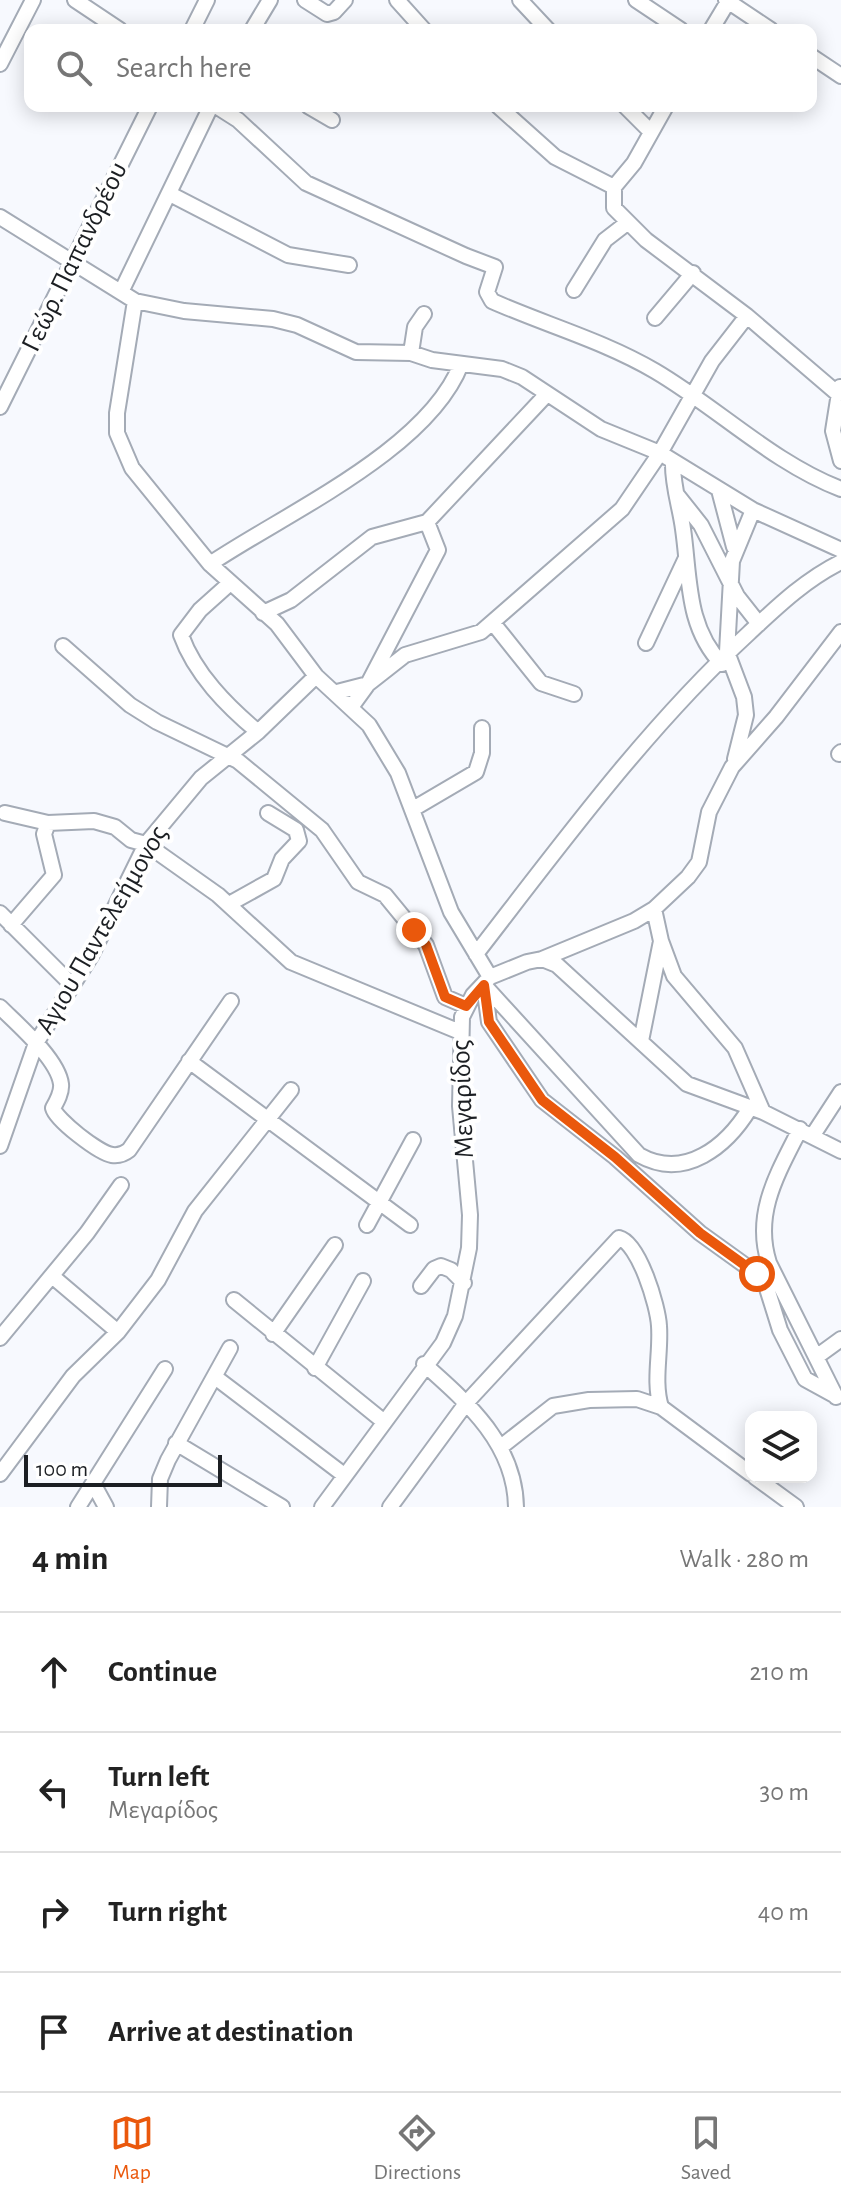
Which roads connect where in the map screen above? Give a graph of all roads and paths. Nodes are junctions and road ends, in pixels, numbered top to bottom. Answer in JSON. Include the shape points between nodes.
{"nodes":[{"id":1,"x":33,"y":0,"type":"edge"},
{"id":2,"x":75,"y":0,"type":"edge"},
{"id":3,"x":207,"y":0,"type":"edge"},
{"id":4,"x":270,"y":0,"type":"edge"},
{"id":5,"x":305,"y":0,"type":"edge"},
{"id":6,"x":345,"y":0,"type":"edge"},
{"id":7,"x":397,"y":0,"type":"edge"},
{"id":8,"x":520,"y":0,"type":"edge"},
{"id":9,"x":636,"y":0,"type":"edge"},
{"id":10,"x":727,"y":1,"type":"edge"},
{"id":11,"x":111,"y":24,"type":"edge"},
{"id":12,"x":195,"y":24,"type":"edge"},
{"id":13,"x":256,"y":24,"type":"edge"},
{"id":14,"x":419,"y":24,"type":"edge"},
{"id":15,"x":542,"y":24,"type":"edge"},
{"id":16,"x":672,"y":24,"type":"edge"},
{"id":17,"x":714,"y":24,"type":"edge"},
{"id":18,"x":762,"y":24,"type":"edge"},
{"id":19,"x":817,"y":60,"type":"edge"},
{"id":20,"x":0,"y":64,"type":"edge"},
{"id":21,"x":841,"y":76,"type":"edge"},
{"id":22,"x":147,"y":112,"type":"edge"},
{"id":23,"x":211,"y":112,"type":"edge"},
{"id":24,"x":228,"y":112,"type":"edge"},
{"id":25,"x":318,"y":112,"type":"edge"},
{"id":26,"x":505,"y":112,"type":"edge"},
{"id":27,"x":631,"y":112,"type":"edge"},
{"id":28,"x":663,"y":112,"type":"edge"},
{"id":29,"x":332,"y":120,"type":"dead end"},
{"id":30,"x":651,"y":132,"type":"junction"},
{"id":31,"x":614,"y":187,"type":"junction"},
{"id":32,"x":170,"y":194,"type":"junction"},
{"id":33,"x":0,"y":217,"type":"edge"},
{"id":34,"x":627,"y":223,"type":"junction"},
{"id":35,"x":70,"y":261,"type":"junction"},
{"id":36,"x":349,"y":265,"type":"dead end"},
{"id":37,"x":693,"y":273,"type":"junction"},
{"id":38,"x":574,"y":290,"type":"dead end"},
{"id":39,"x":121,"y":292,"type":"junction"},
{"id":40,"x":135,"y":301,"type":"junction"},
{"id":41,"x":424,"y":314,"type":"dead end"},
{"id":42,"x":747,"y":316,"type":"junction"},
{"id":43,"x":655,"y":318,"type":"dead end"},
{"id":44,"x":411,"y":353,"type":"junction"},
{"id":45,"x":461,"y":364,"type":"junction"},
{"id":46,"x":840,"y":387,"type":"edge"},
{"id":47,"x":547,"y":394,"type":"junction"},
{"id":48,"x":693,"y":395,"type":"junction"},
{"id":49,"x":0,"y":407,"type":"edge"},
{"id":50,"x":660,"y":453,"type":"junction"},
{"id":51,"x":673,"y":461,"type":"junction"},
{"id":52,"x":841,"y":461,"type":"edge"},
{"id":53,"x":841,"y":489,"type":"edge"},
{"id":54,"x":719,"y":490,"type":"junction"},
{"id":55,"x":675,"y":492,"type":"junction"},
{"id":56,"x":753,"y":510,"type":"junction"},
{"id":57,"x":427,"y":522,"type":"junction"},
{"id":58,"x":841,"y":550,"type":"edge"},
{"id":59,"x":735,"y":551,"type":"junction"},
{"id":60,"x":686,"y":558,"type":"junction"},
{"id":61,"x":841,"y":562,"type":"edge"},
{"id":62,"x":210,"y":564,"type":"junction"},
{"id":63,"x":731,"y":578,"type":"junction"},
{"id":64,"x":229,"y":584,"type":"junction"},
{"id":65,"x":263,"y":613,"type":"junction"},
{"id":66,"x":493,"y":623,"type":"junction"},
{"id":67,"x":759,"y":624,"type":"junction"},
{"id":68,"x":841,"y":632,"type":"edge"},
{"id":69,"x":646,"y":643,"type":"dead end"},
{"id":70,"x":63,"y":646,"type":"dead end"},
{"id":71,"x":722,"y":656,"type":"junction"},
{"id":72,"x":316,"y":676,"type":"junction"},
{"id":73,"x":368,"y":684,"type":"junction"},
{"id":74,"x":337,"y":692,"type":"junction"},
{"id":75,"x":574,"y":694,"type":"dead end"},
{"id":76,"x":352,"y":706,"type":"junction"},
{"id":77,"x":482,"y":728,"type":"dead end"},
{"id":78,"x":258,"y":732,"type":"junction"},
{"id":79,"x":228,"y":757,"type":"junction"},
{"id":80,"x":732,"y":767,"type":"junction"},
{"id":81,"x":413,"y":809,"type":"junction"},
{"id":82,"x":5,"y":813,"type":"dead end"},
{"id":83,"x":268,"y":813,"type":"dead end"},
{"id":84,"x":48,"y":823,"type":"junction"},
{"id":85,"x":146,"y":844,"type":"junction"},
{"id":86,"x":229,"y":904,"type":"junction"},
{"id":87,"x":654,"y":909,"type":"junction"},
{"id":88,"x":0,"y":913,"type":"edge"},
{"id":89,"x":11,"y":925,"type":"junction"},
{"id":90,"x":661,"y":941,"type":"junction"},
{"id":91,"x":476,"y":954,"type":"junction"},
{"id":92,"x":542,"y":959,"type":"junction"},
{"id":93,"x":487,"y":981,"type":"junction"},
{"id":94,"x":72,"y":985,"type":"junction"},
{"id":95,"x":231,"y":1001,"type":"dead end"},
{"id":96,"x":466,"y":1006,"type":"junction"},
{"id":97,"x":0,"y":1007,"type":"edge"},
{"id":98,"x":460,"y":1032,"type":"junction"},
{"id":99,"x":641,"y":1041,"type":"junction"},
{"id":100,"x":36,"y":1043,"type":"junction"},
{"id":101,"x":189,"y":1061,"type":"junction"},
{"id":102,"x":291,"y":1090,"type":"dead end"},
{"id":103,"x":841,"y":1092,"type":"edge"},
{"id":104,"x":757,"y":1110,"type":"junction"},
{"id":105,"x":269,"y":1119,"type":"junction"},
{"id":106,"x":807,"y":1132,"type":"junction"},
{"id":107,"x":413,"y":1140,"type":"dead end"},
{"id":108,"x":0,"y":1146,"type":"edge"},
{"id":109,"x":841,"y":1151,"type":"edge"},
{"id":110,"x":121,"y":1185,"type":"dead end"},
{"id":111,"x":378,"y":1202,"type":"junction"},
{"id":112,"x":367,"y":1225,"type":"dead end"},
{"id":113,"x":410,"y":1225,"type":"dead end"},
{"id":114,"x":335,"y":1245,"type":"dead end"},
{"id":115,"x":52,"y":1276,"type":"junction"},
{"id":116,"x":363,"y":1281,"type":"dead end"},
{"id":117,"x":464,"y":1283,"type":"junction"},
{"id":118,"x":421,"y":1286,"type":"dead end"},
{"id":119,"x":234,"y":1300,"type":"dead end"},
{"id":120,"x":118,"y":1332,"type":"junction"},
{"id":121,"x":273,"y":1334,"type":"junction"},
{"id":122,"x":0,"y":1338,"type":"edge"},
{"id":123,"x":841,"y":1339,"type":"edge"},
{"id":124,"x":230,"y":1348,"type":"dead end"},
{"id":125,"x":819,"y":1355,"type":"junction"},
{"id":126,"x":424,"y":1364,"type":"junction"},
{"id":127,"x":315,"y":1368,"type":"junction"},
{"id":128,"x":165,"y":1369,"type":"dead end"},
{"id":129,"x":215,"y":1377,"type":"junction"},
{"id":130,"x":838,"y":1400,"type":"edge"},
{"id":131,"x":467,"y":1402,"type":"junction"},
{"id":132,"x":661,"y":1407,"type":"junction"},
{"id":133,"x":383,"y":1421,"type":"junction"},
{"id":134,"x":176,"y":1443,"type":"junction"},
{"id":135,"x":502,"y":1446,"type":"junction"},
{"id":136,"x":745,"y":1470,"type":"edge"},
{"id":137,"x":0,"y":1474,"type":"edge"},
{"id":138,"x":344,"y":1475,"type":"junction"},
{"id":139,"x":763,"y":1483,"type":"edge"},
{"id":140,"x":94,"y":1485,"type":"junction"},
{"id":141,"x":78,"y":1507,"type":"edge"},
{"id":142,"x":106,"y":1507,"type":"edge"},
{"id":143,"x":159,"y":1507,"type":"edge"},
{"id":144,"x":282,"y":1507,"type":"edge"},
{"id":145,"x":322,"y":1507,"type":"edge"},
{"id":146,"x":390,"y":1507,"type":"edge"},
{"id":147,"x":516,"y":1507,"type":"edge"},
{"id":148,"x":796,"y":1507,"type":"edge"}],
"edges":[{"from":1,"to":20,"type":"street"},
{"from":2,"to":11,"type":"street"},
{"from":3,"to":12,"type":"street"},
{"from":4,"to":13,"type":"street"},
{"from":5,"to":6,"type":"street","via":[[327,14]]},
{"from":7,"to":14,"type":"street"},
{"from":8,"to":15,"type":"street"},
{"from":9,"to":16,"type":"street"},
{"from":10,"to":17,"type":"street"},
{"from":10,"to":18,"type":"street"},
{"from":19,"to":21,"type":"street"},
{"from":22,"to":35,"type":"street","name":"Γεώρ. Παπανδρέου"},
{"from":23,"to":32,"type":"street"},
{"from":24,"to":48,"type":"street","via":[[306,183],[492,263],[487,292],[492,301],[637,361]]},
{"from":25,"to":29,"type":"street"},
{"from":26,"to":31,"type":"street","via":[[555,157]]},
{"from":27,"to":30,"type":"street"},
{"from":28,"to":30,"type":"street"},
{"from":30,"to":31,"type":"street"},
{"from":31,"to":34,"type":"street","via":[[614,208]]},
{"from":32,"to":36,"type":"street","via":[[288,255]]},
{"from":32,"to":39,"type":"street"},
{"from":33,"to":35,"type":"street"},
{"from":34,"to":37,"type":"street"},
{"from":34,"to":38,"type":"street","via":[[605,240]]},
{"from":35,"to":39,"type":"street"},
{"from":35,"to":49,"type":"street","name":"Γεώρ. Παπανδρέου"},
{"from":37,"to":42,"type":"street"},
{"from":37,"to":43,"type":"street"},
{"from":39,"to":40,"type":"street"},
{"from":40,"to":44,"type":"street","via":[[285,322],[356,352]]},
{"from":40,"to":62,"type":"street","via":[[117,433],[149,492]]},
{"from":41,"to":44,"type":"street","via":[[415,327]]},
{"from":42,"to":46,"type":"street"},
{"from":42,"to":48,"type":"street"},
{"from":44,"to":45,"type":"street"},
{"from":45,"to":47,"type":"street","via":[[502,369]]},
{"from":45,"to":62,"type":"street","via":[[455,382],[434,409],[390,448]]},
{"from":46,"to":52,"type":"street","via":[[833,431]]},
{"from":47,"to":50,"type":"street","via":[[601,429]]},
{"from":47,"to":57,"type":"street"},
{"from":48,"to":50,"type":"street"},
{"from":48,"to":53,"type":"street","via":[[794,466]]},
{"from":50,"to":51,"type":"street"},
{"from":50,"to":66,"type":"street","via":[[622,509]]},
{"from":51,"to":54,"type":"street"},
{"from":51,"to":55,"type":"street"},
{"from":54,"to":56,"type":"street"},
{"from":54,"to":59,"type":"street"},
{"from":55,"to":60,"type":"street"},
{"from":55,"to":63,"type":"street"},
{"from":56,"to":58,"type":"street"},
{"from":56,"to":59,"type":"street"},
{"from":57,"to":65,"type":"street","via":[[372,537],[291,600]]},
{"from":57,"to":73,"type":"street","via":[[437,542],[434,563]]},
{"from":59,"to":63,"type":"street"},
{"from":60,"to":69,"type":"street"},
{"from":60,"to":71,"type":"street","via":[[696,623]]},
{"from":61,"to":67,"type":"street","via":[[794,591]]},
{"from":62,"to":64,"type":"street"},
{"from":63,"to":67,"type":"street","via":[[737,596]]},
{"from":63,"to":71,"type":"street"},
{"from":64,"to":65,"type":"street"},
{"from":64,"to":78,"type":"street","via":[[181,635],[213,689]]},
{"from":65,"to":72,"type":"street"},
{"from":66,"to":73,"type":"street","via":[[469,637],[405,655]]},
{"from":66,"to":75,"type":"street","via":[[541,683]]},
{"from":67,"to":71,"type":"street"},
{"from":68,"to":80,"type":"street"},
{"from":70,"to":79,"type":"street","via":[[130,705]]},
{"from":71,"to":80,"type":"street","via":[[744,697],[746,715]]},
{"from":71,"to":91,"type":"street","via":[[580,821]]},
{"from":72,"to":74,"type":"street"},
{"from":72,"to":78,"type":"street","name":"Αγιου Παντελεήμονος"},
{"from":73,"to":74,"type":"street"},
{"from":73,"to":76,"type":"street"},
{"from":74,"to":76,"type":"street"},
{"from":76,"to":81,"type":"street","via":[[384,747]]},
{"from":77,"to":81,"type":"street","via":[[476,772]]},
{"from":78,"to":79,"type":"street","name":"Αγιου Παντελεήμονος"},
{"from":79,"to":85,"type":"street","name":"Αγιου Παντελεήμονος","via":[[201,778]]},
{"from":79,"to":96,"type":"street","via":[[322,830],[358,882],[385,895],[426,945],[445,997]]},
{"from":80,"to":87,"type":"street","name":"Μεγαρίδος","via":[[709,812],[699,862]]},
{"from":81,"to":91,"type":"street","via":[[451,912]]},
{"from":82,"to":84,"type":"street"},
{"from":83,"to":86,"type":"street","via":[[296,830],[299,841],[282,859],[274,879]]},
{"from":84,"to":85,"type":"street","via":[[94,821]]},
{"from":84,"to":89,"type":"street","via":[[44,834],[54,875]]},
{"from":85,"to":86,"type":"street"},
{"from":85,"to":94,"type":"street","name":"Αγιου Παντελεήμονος"},
{"from":86,"to":98,"type":"street","via":[[291,962]]},
{"from":87,"to":90,"type":"street"},
{"from":87,"to":92,"type":"street","name":"Μεγαρίδος"},
{"from":88,"to":89,"type":"street"},
{"from":89,"to":94,"type":"street"},
{"from":90,"to":99,"type":"street"},
{"from":90,"to":104,"type":"street","via":[[674,976],[735,1048]]},
{"from":91,"to":93,"type":"street"},
{"from":92,"to":93,"type":"street","name":"Μεγαρίδος"},
{"from":92,"to":99,"type":"street","via":[[568,973]]},
{"from":93,"to":96,"type":"street","name":"Μεγαρίδος"},
{"from":93,"to":104,"type":"street","via":[[639,1155],[652,1162],[685,1163],[704,1157]]},
{"from":93,"to":130,"type":"street","via":[[489,1022],[542,1100],[765,1282],[780,1330],[805,1379]]},
{"from":94,"to":100,"type":"street","name":"Αγιου Παντελεήμονος"},
{"from":95,"to":101,"type":"street"},
{"from":96,"to":98,"type":"street","name":"Μεγαρίδος"},
{"from":97,"to":100,"type":"street"},
{"from":98,"to":117,"type":"street","name":"Μεγαρίδος","via":[[460,1106],[470,1215]]},
{"from":99,"to":104,"type":"street","via":[[687,1084]]},
{"from":100,"to":101,"type":"street","via":[[62,1086],[54,1114],[109,1155],[129,1150]]},
{"from":100,"to":108,"type":"street","name":"Αγιου Παντελεήμονος"},
{"from":101,"to":105,"type":"street"},
{"from":102,"to":105,"type":"street"},
{"from":103,"to":106,"type":"street"},
{"from":104,"to":106,"type":"street"},
{"from":105,"to":111,"type":"street"},
{"from":105,"to":120,"type":"street","via":[[195,1211],[158,1280]]},
{"from":106,"to":109,"type":"street"},
{"from":106,"to":125,"type":"street","via":[[765,1205],[763,1243]]},
{"from":107,"to":111,"type":"street"},
{"from":110,"to":115,"type":"street"},
{"from":111,"to":112,"type":"street"},
{"from":111,"to":113,"type":"street"},
{"from":114,"to":121,"type":"street"},
{"from":115,"to":120,"type":"street"},
{"from":115,"to":122,"type":"street"},
{"from":116,"to":127,"type":"street"},
{"from":117,"to":118,"type":"street","via":[[441,1266]]},
{"from":117,"to":126,"type":"street","name":"Μεγαρίδος","via":[[448,1334]]},
{"from":119,"to":121,"type":"street"},
{"from":120,"to":137,"type":"street","via":[[73,1376]]},
{"from":121,"to":127,"type":"street"},
{"from":123,"to":125,"type":"street"},
{"from":124,"to":129,"type":"street"},
{"from":125,"to":130,"type":"street"},
{"from":126,"to":131,"type":"street"},
{"from":126,"to":133,"type":"street","name":"Μεγαρίδος"},
{"from":127,"to":133,"type":"street"},
{"from":128,"to":140,"type":"street"},
{"from":129,"to":134,"type":"street"},
{"from":129,"to":138,"type":"street"},
{"from":131,"to":132,"type":"street","via":[[619,1238],[630,1244],[642,1267],[659,1322],[656,1392]]},
{"from":131,"to":135,"type":"street"},
{"from":131,"to":146,"type":"street"},
{"from":132,"to":135,"type":"street","via":[[637,1399],[568,1402],[542,1411]]},
{"from":132,"to":136,"type":"street"},
{"from":133,"to":138,"type":"street","name":"Μεγαρίδος"},
{"from":134,"to":143,"type":"street","via":[[160,1479]]},
{"from":134,"to":144,"type":"street"},
{"from":135,"to":147,"type":"street"},
{"from":138,"to":145,"type":"street","name":"Μεγαρίδος"},
{"from":139,"to":148,"type":"street"},
{"from":140,"to":141,"type":"street"},
{"from":140,"to":142,"type":"street"}]}
